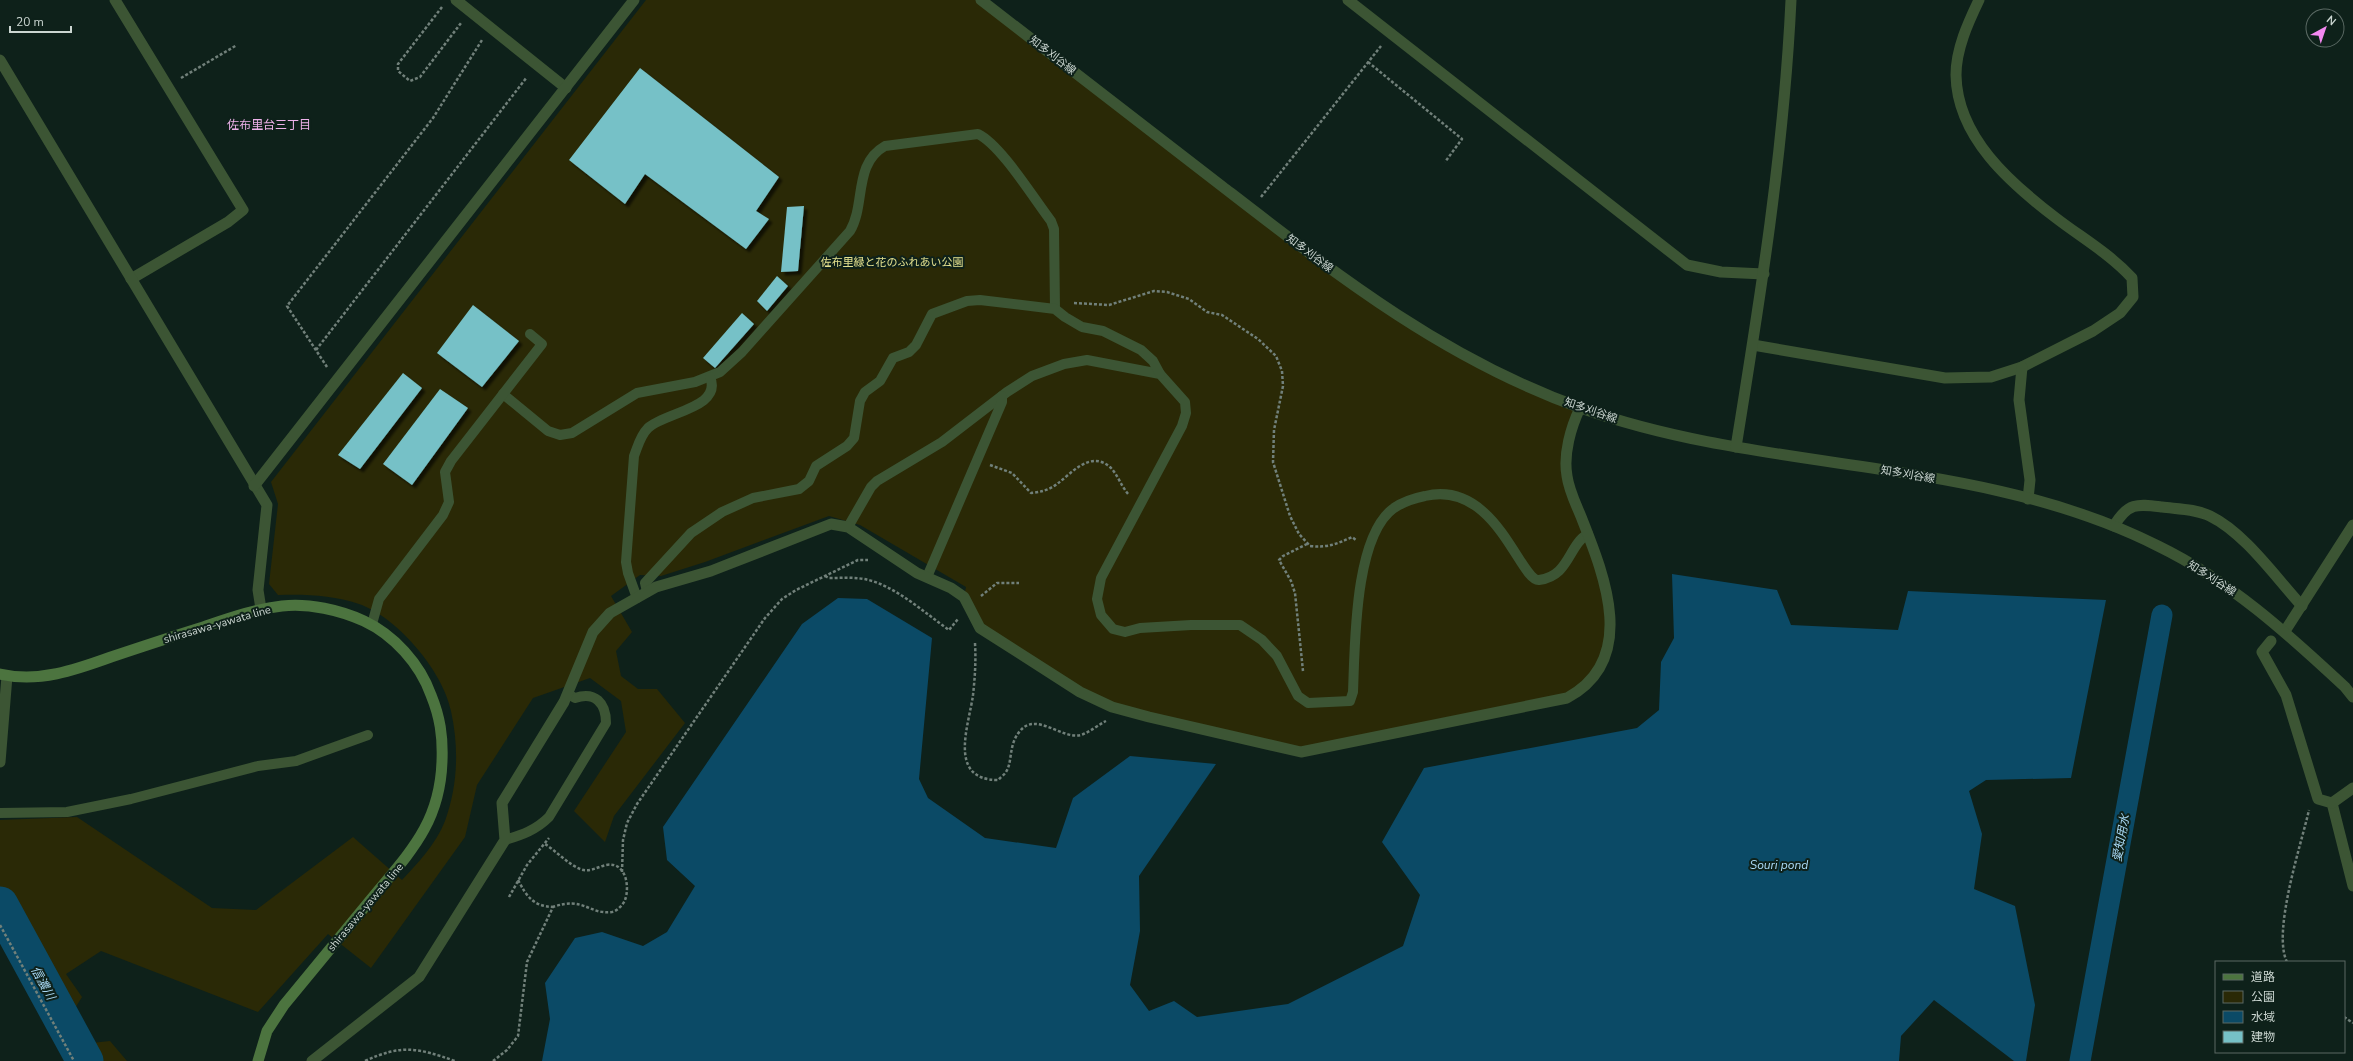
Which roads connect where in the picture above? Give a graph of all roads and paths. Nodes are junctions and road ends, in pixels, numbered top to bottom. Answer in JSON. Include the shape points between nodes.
{"nodes":[{"id":1,"x":116,"y":0,"type":"edge"},
{"id":2,"x":456,"y":0,"type":"edge"},
{"id":3,"x":634,"y":0,"type":"edge"},
{"id":4,"x":981,"y":0,"type":"edge"},
{"id":5,"x":1348,"y":0,"type":"edge"},
{"id":6,"x":1791,"y":0,"type":"edge"},
{"id":7,"x":1979,"y":0,"type":"edge"},
{"id":8,"x":442,"y":6,"type":"dead end"},
{"id":9,"x":470,"y":11,"type":"junction"},
{"id":10,"x":490,"y":27,"type":"junction"},
{"id":11,"x":1391,"y":33,"type":"junction"},
{"id":12,"x":237,"y":45,"type":"dead end"},
{"id":13,"x":0,"y":60,"type":"edge"},
{"id":14,"x":1368,"y":62,"type":"junction"},
{"id":15,"x":540,"y":66,"type":"junction"},
{"id":16,"x":167,"y":86,"type":"junction"},
{"id":17,"x":566,"y":88,"type":"junction"},
{"id":18,"x":1445,"y":162,"type":"dead end"},
{"id":19,"x":1252,"y":209,"type":"junction"},
{"id":20,"x":1764,"y":274,"type":"junction"},
{"id":21,"x":131,"y":279,"type":"junction"},
{"id":22,"x":1055,"y":305,"type":"junction"},
{"id":23,"x":530,"y":334,"type":"dead end"},
{"id":24,"x":1753,"y":345,"type":"junction"},
{"id":25,"x":316,"y":350,"type":"junction"},
{"id":26,"x":2022,"y":367,"type":"junction"},
{"id":27,"x":1160,"y":374,"type":"junction"},
{"id":28,"x":710,"y":377,"type":"junction"},
{"id":29,"x":336,"y":381,"type":"junction"},
{"id":30,"x":503,"y":394,"type":"junction"},
{"id":31,"x":1002,"y":396,"type":"junction"},
{"id":32,"x":1580,"y":408,"type":"junction"},
{"id":33,"x":1736,"y":447,"type":"junction"},
{"id":34,"x":976,"y":461,"type":"junction"},
{"id":35,"x":254,"y":486,"type":"junction"},
{"id":36,"x":2028,"y":499,"type":"junction"},
{"id":37,"x":1140,"y":504,"type":"junction"},
{"id":38,"x":2353,"y":524,"type":"edge"},
{"id":39,"x":2114,"y":526,"type":"junction"},
{"id":40,"x":848,"y":527,"type":"junction"},
{"id":41,"x":1588,"y":534,"type":"junction"},
{"id":42,"x":1307,"y":544,"type":"junction"},
{"id":43,"x":1367,"y":559,"type":"junction"},
{"id":44,"x":870,"y":560,"type":"dead end"},
{"id":45,"x":825,"y":575,"type":"junction"},
{"id":46,"x":927,"y":577,"type":"junction"},
{"id":47,"x":1019,"y":583,"type":"dead end"},
{"id":48,"x":642,"y":595,"type":"junction"},
{"id":49,"x":969,"y":606,"type":"junction"},
{"id":50,"x":2302,"y":606,"type":"junction"},
{"id":51,"x":261,"y":609,"type":"junction"},
{"id":52,"x":372,"y":624,"type":"junction"},
{"id":53,"x":980,"y":628,"type":"junction"},
{"id":54,"x":2285,"y":631,"type":"junction"},
{"id":55,"x":2271,"y":641,"type":"dead end"},
{"id":56,"x":1304,"y":673,"type":"dead end"},
{"id":57,"x":4,"y":675,"type":"edge"},
{"id":58,"x":568,"y":694,"type":"junction"},
{"id":59,"x":2353,"y":697,"type":"edge"},
{"id":60,"x":1120,"y":709,"type":"junction"},
{"id":61,"x":368,"y":735,"type":"dead end"},
{"id":62,"x":0,"y":762,"type":"edge"},
{"id":63,"x":2353,"y":788,"type":"edge"},
{"id":64,"x":2318,"y":800,"type":"junction"},
{"id":65,"x":2332,"y":803,"type":"junction"},
{"id":66,"x":0,"y":813,"type":"edge"},
{"id":67,"x":505,"y":840,"type":"junction"},
{"id":68,"x":545,"y":844,"type":"dead end"},
{"id":69,"x":622,"y":872,"type":"junction"},
{"id":70,"x":518,"y":880,"type":"dead end"},
{"id":71,"x":2353,"y":886,"type":"edge"},
{"id":72,"x":553,"y":907,"type":"junction"},
{"id":73,"x":0,"y":925,"type":"edge"},
{"id":74,"x":2287,"y":961,"type":"edge"},
{"id":75,"x":74,"y":1061,"type":"edge"},
{"id":76,"x":258,"y":1061,"type":"edge"},
{"id":77,"x":312,"y":1061,"type":"edge"},
{"id":78,"x":365,"y":1061,"type":"edge"},
{"id":79,"x":455,"y":1061,"type":"edge"},
{"id":80,"x":492,"y":1061,"type":"edge"}],
"edges":[{"from":1,"to":16,"type":"street"},
{"from":2,"to":9,"type":"street"},
{"from":3,"to":17,"type":"street"},
{"from":4,"to":19,"type":"street","name":"知多刈谷線"},
{"from":5,"to":11,"type":"street"},
{"from":6,"to":20,"type":"street","via":[[1787,84]]},
{"from":7,"to":26,"type":"street","via":[[1967,26],[1956,75],[1959,101],[1968,127],[1983,150],[2010,178],[2055,217],[2116,261],[2132,278],[2133,297],[2120,313],[2093,331]]},
{"from":8,"to":9,"type":"path","via":[[398,64],[398,71],[410,81],[420,77]]},
{"from":9,"to":10,"type":"street"},
{"from":10,"to":15,"type":"street"},
{"from":10,"to":25,"type":"path","via":[[433,118],[287,306]]},
{"from":11,"to":14,"type":"path"},
{"from":11,"to":20,"type":"street","via":[[1687,265],[1720,272]]},
{"from":12,"to":16,"type":"path"},
{"from":13,"to":21,"type":"street"},
{"from":14,"to":18,"type":"path","via":[[1462,139]]},
{"from":14,"to":19,"type":"path"},
{"from":15,"to":17,"type":"street"},
{"from":15,"to":25,"type":"path","via":[[526,77]]},
{"from":16,"to":21,"type":"street","via":[[243,210],[228,222]]},
{"from":17,"to":29,"type":"street"},
{"from":19,"to":32,"type":"street","name":"知多刈谷線","via":[[1355,287],[1437,342],[1496,374]]},
{"from":20,"to":24,"type":"street"},
{"from":21,"to":35,"type":"street"},
{"from":22,"to":27,"type":"lane","via":[[1065,318],[1082,327],[1103,331],[1141,350],[1153,361]]},
{"from":22,"to":28,"type":"lane","via":[[1054,229],[996,148],[978,134],[885,146],[875,151],[870,159],[860,185],[856,221],[850,231],[742,352],[720,372]]},
{"from":22,"to":42,"type":"path","via":[[1109,305],[1154,291],[1167,292],[1189,299],[1206,312],[1222,315],[1258,339],[1276,356],[1282,371],[1283,386],[1274,430],[1273,462],[1290,516]]},
{"from":22,"to":48,"type":"lane","via":[[980,300],[967,301],[932,314],[916,345],[909,352],[893,358],[880,381],[865,392],[860,401],[854,438],[847,446],[816,466],[809,481],[799,489],[753,498],[722,512],[691,533],[655,570],[645,583]]},
{"from":23,"to":30,"type":"lane","via":[[542,344]]},
{"from":24,"to":26,"type":"street","via":[[1945,378],[1991,376]]},
{"from":24,"to":33,"type":"street"},
{"from":25,"to":29,"type":"path"},
{"from":26,"to":36,"type":"street","via":[[2019,400],[2030,480]]},
{"from":27,"to":31,"type":"lane","via":[[1087,360],[1064,364],[1032,376]]},
{"from":27,"to":37,"type":"lane","via":[[1185,402],[1186,412],[1182,426]]},
{"from":28,"to":30,"type":"lane","via":[[637,393],[572,433],[560,435],[548,431]]},
{"from":28,"to":48,"type":"lane","via":[[712,391],[704,401],[695,408],[660,419],[648,428],[639,440],[634,456],[626,562],[628,573]]},
{"from":29,"to":35,"type":"street"},
{"from":30,"to":52,"type":"lane","via":[[451,461],[445,472],[449,502],[443,515],[379,599]]},
{"from":31,"to":34,"type":"lane","via":[[1002,402]]},
{"from":31,"to":40,"type":"lane","via":[[942,442],[877,481]]},
{"from":32,"to":33,"type":"street","name":"知多刈谷線","via":[[1669,435]]},
{"from":32,"to":41,"type":"street","via":[[1570,430],[1566,474]]},
{"from":33,"to":36,"type":"street","name":"知多刈谷線","via":[[1896,472]]},
{"from":34,"to":37,"type":"path","via":[[1012,473],[1031,493],[1042,492],[1057,484],[1080,464],[1098,462],[1109,466],[1123,488]]},
{"from":34,"to":46,"type":"lane"},
{"from":35,"to":51,"type":"street","via":[[267,505],[258,590]]},
{"from":36,"to":39,"type":"street","name":"知多刈谷線","via":[[2081,513]]},
{"from":37,"to":43,"type":"lane","via":[[1101,578],[1097,599],[1101,615],[1113,629],[1125,632],[1140,628],[1240,625],[1262,640],[1277,656],[1298,696],[1308,703],[1350,701],[1353,692],[1356,624]]},
{"from":38,"to":50,"type":"street"},
{"from":39,"to":50,"type":"street","via":[[2130,507],[2140,505],[2189,510],[2210,516],[2228,527]]},
{"from":39,"to":54,"type":"street","name":"知多刈谷線","via":[[2157,545],[2195,566],[2260,610]]},
{"from":40,"to":46,"type":"street"},
{"from":40,"to":48,"type":"street","via":[[831,524],[711,571],[656,587]]},
{"from":41,"to":43,"type":"lane","via":[[1582,538],[1562,568],[1539,580],[1532,579],[1494,521],[1478,507],[1455,496],[1438,493],[1413,499],[1394,508],[1376,528]]},
{"from":41,"to":60,"type":"street","via":[[1611,609],[1608,649],[1601,668],[1593,679],[1580,691],[1567,698],[1301,752]]},
{"from":42,"to":43,"type":"path","via":[[1324,547],[1352,537]]},
{"from":42,"to":56,"type":"path","via":[[1279,560],[1291,580],[1295,593]]},
{"from":44,"to":45,"type":"path","via":[[858,560]]},
{"from":45,"to":49,"type":"path","via":[[829,578],[865,579],[904,598],[949,630]]},
{"from":45,"to":69,"type":"path","via":[[782,600],[765,618],[637,804],[627,823],[623,840]]},
{"from":46,"to":49,"type":"street","via":[[951,588],[964,598]]},
{"from":47,"to":49,"type":"path","via":[[997,583]]},
{"from":48,"to":58,"type":"street","via":[[610,613],[593,632]]},
{"from":49,"to":53,"type":"street"},
{"from":50,"to":54,"type":"street"},
{"from":51,"to":52,"type":"main road","name":"shirasawa-yawata line","via":[[284,606],[324,608],[344,612]]},
{"from":51,"to":57,"type":"main road","name":"shirasawa-yawata line","via":[[76,670],[45,677]]},
{"from":52,"to":76,"type":"main road","name":"shirasawa-yawata line","via":[[398,645],[416,666],[428,686],[440,717],[443,741],[438,800],[428,824],[407,856],[284,1005],[267,1031]]},
{"from":53,"to":60,"type":"street","via":[[1080,692]]},
{"from":53,"to":60,"type":"path","via":[[974,636],[976,662],[964,744],[967,765],[974,774],[998,780],[1007,771],[1012,743],[1020,730],[1032,724],[1043,724],[1069,735],[1081,735],[1110,719]]},
{"from":54,"to":59,"type":"street","name":"知多刈谷線"},
{"from":55,"to":64,"type":"street","via":[[2262,652],[2286,695]]},
{"from":57,"to":62,"type":"street"},
{"from":58,"to":67,"type":"street","via":[[502,803]]},
{"from":58,"to":67,"type":"lane","via":[[575,698],[586,694],[595,697],[606,713],[606,723],[549,818],[527,833]]},
{"from":61,"to":66,"type":"lane","via":[[296,761],[258,766],[131,799],[68,812]]},
{"from":63,"to":65,"type":"street"},
{"from":64,"to":65,"type":"street"},
{"from":64,"to":74,"type":"path","via":[[2310,809],[2284,923],[2282,946]]},
{"from":65,"to":71,"type":"street"},
{"from":67,"to":77,"type":"street","via":[[419,977]]},
{"from":68,"to":69,"type":"path","via":[[579,869],[587,871],[608,864]]},
{"from":69,"to":72,"type":"path","via":[[628,883],[628,893],[624,904],[613,912],[602,912],[575,902]]},
{"from":70,"to":72,"type":"path","via":[[525,894],[534,903],[542,907]]},
{"from":72,"to":80,"type":"path","via":[[527,962],[518,1036],[507,1050]]},
{"from":73,"to":75,"type":"path"},
{"from":78,"to":79,"type":"path","via":[[382,1053],[406,1048]]}]}
